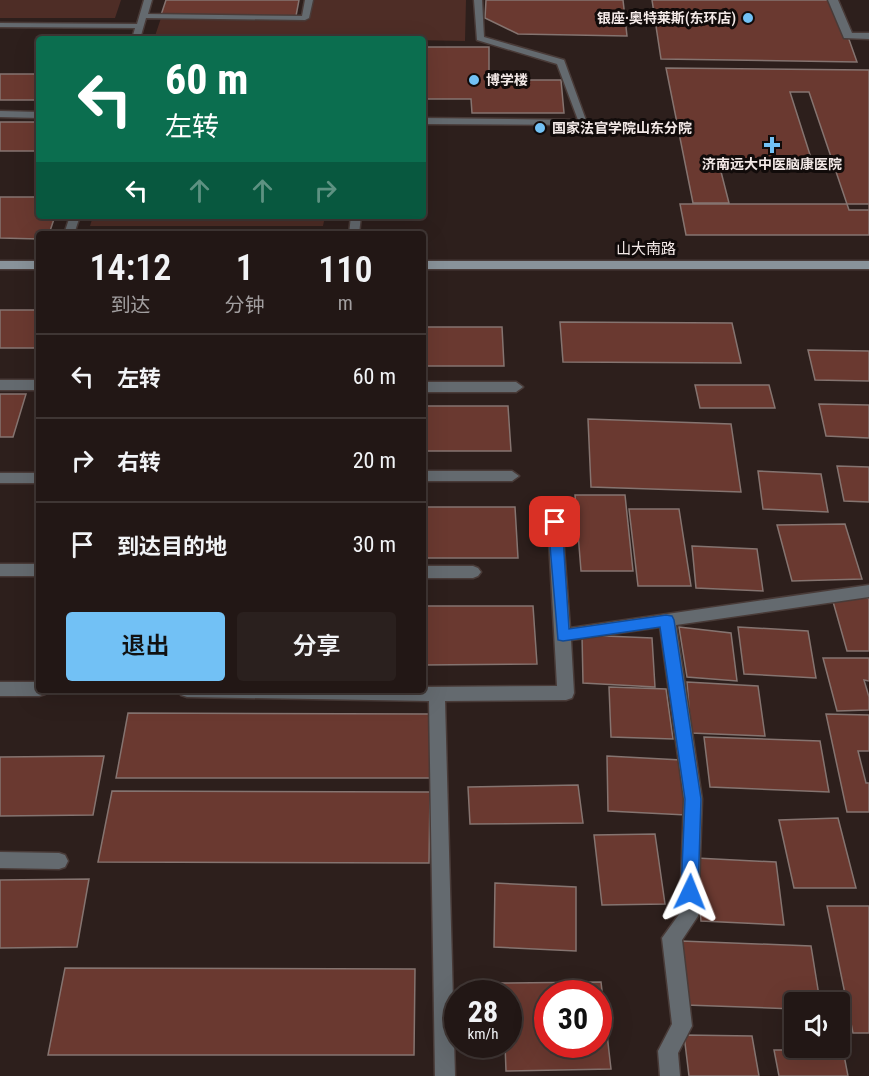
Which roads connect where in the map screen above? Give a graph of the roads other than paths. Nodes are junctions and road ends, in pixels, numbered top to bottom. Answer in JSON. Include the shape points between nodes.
{"nodes":[{"id":1,"x":148,"y":0,"type":"edge"},
{"id":2,"x":309,"y":0,"type":"edge"},
{"id":3,"x":478,"y":0,"type":"edge"},
{"id":4,"x":833,"y":0,"type":"edge"},
{"id":5,"x":143,"y":16,"type":"junction"},
{"id":6,"x":0,"y":25,"type":"edge"},
{"id":7,"x":140,"y":26,"type":"junction"},
{"id":8,"x":137,"y":36,"type":"edge"},
{"id":9,"x":869,"y":36,"type":"edge"},
{"id":10,"x":0,"y":114,"type":"edge"},
{"id":11,"x":36,"y":115,"type":"edge"},
{"id":12,"x":426,"y":121,"type":"edge"},
{"id":13,"x":0,"y":265,"type":"edge"},
{"id":14,"x":36,"y":265,"type":"edge"},
{"id":15,"x":426,"y":265,"type":"edge"},
{"id":16,"x":869,"y":265,"type":"edge"},
{"id":17,"x":0,"y":385,"type":"edge"},
{"id":18,"x":36,"y":385,"type":"edge"},
{"id":19,"x":426,"y":387,"type":"edge"},
{"id":20,"x":516,"y":387,"type":"dead end"},
{"id":21,"x":426,"y":476,"type":"edge"},
{"id":22,"x":512,"y":476,"type":"dead end"},
{"id":23,"x":0,"y":478,"type":"edge"},
{"id":24,"x":36,"y":478,"type":"edge"},
{"id":25,"x":555,"y":522,"type":"dead end"},
{"id":26,"x":0,"y":570,"type":"edge"},
{"id":27,"x":36,"y":570,"type":"edge"},
{"id":28,"x":426,"y":572,"type":"edge"},
{"id":29,"x":473,"y":572,"type":"dead end"},
{"id":30,"x":869,"y":591,"type":"edge"},
{"id":31,"x":666,"y":620,"type":"junction"},
{"id":32,"x":563,"y":636,"type":"junction"},
{"id":33,"x":0,"y":689,"type":"edge"},
{"id":34,"x":36,"y":689,"type":"edge"},
{"id":35,"x":389,"y":693,"type":"edge"},
{"id":36,"x":437,"y":694,"type":"junction"},
{"id":37,"x":0,"y":860,"type":"edge"},
{"id":38,"x":59,"y":861,"type":"dead end"},
{"id":39,"x":445,"y":1076,"type":"edge"},
{"id":40,"x":670,"y":1076,"type":"edge"}],
"edges":[{"from":1,"to":5,"type":"lane"},
{"from":2,"to":5,"type":"lane","via":[[305,18]]},
{"from":3,"to":12,"type":"lane","via":[[480,38],[561,62],[583,123]]},
{"from":4,"to":9,"type":"street","via":[[848,36]]},
{"from":5,"to":7,"type":"lane"},
{"from":6,"to":7,"type":"lane"},
{"from":7,"to":8,"type":"lane"},
{"from":10,"to":11,"type":"street"},
{"from":13,"to":14,"type":"main road"},
{"from":15,"to":16,"type":"main road","name":"山大南路"},
{"from":17,"to":18,"type":"street"},
{"from":19,"to":20,"type":"street"},
{"from":21,"to":22,"type":"street"},
{"from":23,"to":24,"type":"street"},
{"from":25,"to":32,"type":"street"},
{"from":26,"to":27,"type":"street"},
{"from":28,"to":29,"type":"street"},
{"from":30,"to":31,"type":"street"},
{"from":31,"to":32,"type":"street"},
{"from":31,"to":40,"type":"street","via":[[693,799],[689,916],[672,938],[682,1026],[668,1052]]},
{"from":32,"to":36,"type":"street","via":[[567,693]]},
{"from":33,"to":34,"type":"street"},
{"from":35,"to":36,"type":"street"},
{"from":36,"to":39,"type":"street"},
{"from":37,"to":38,"type":"street"}]}
